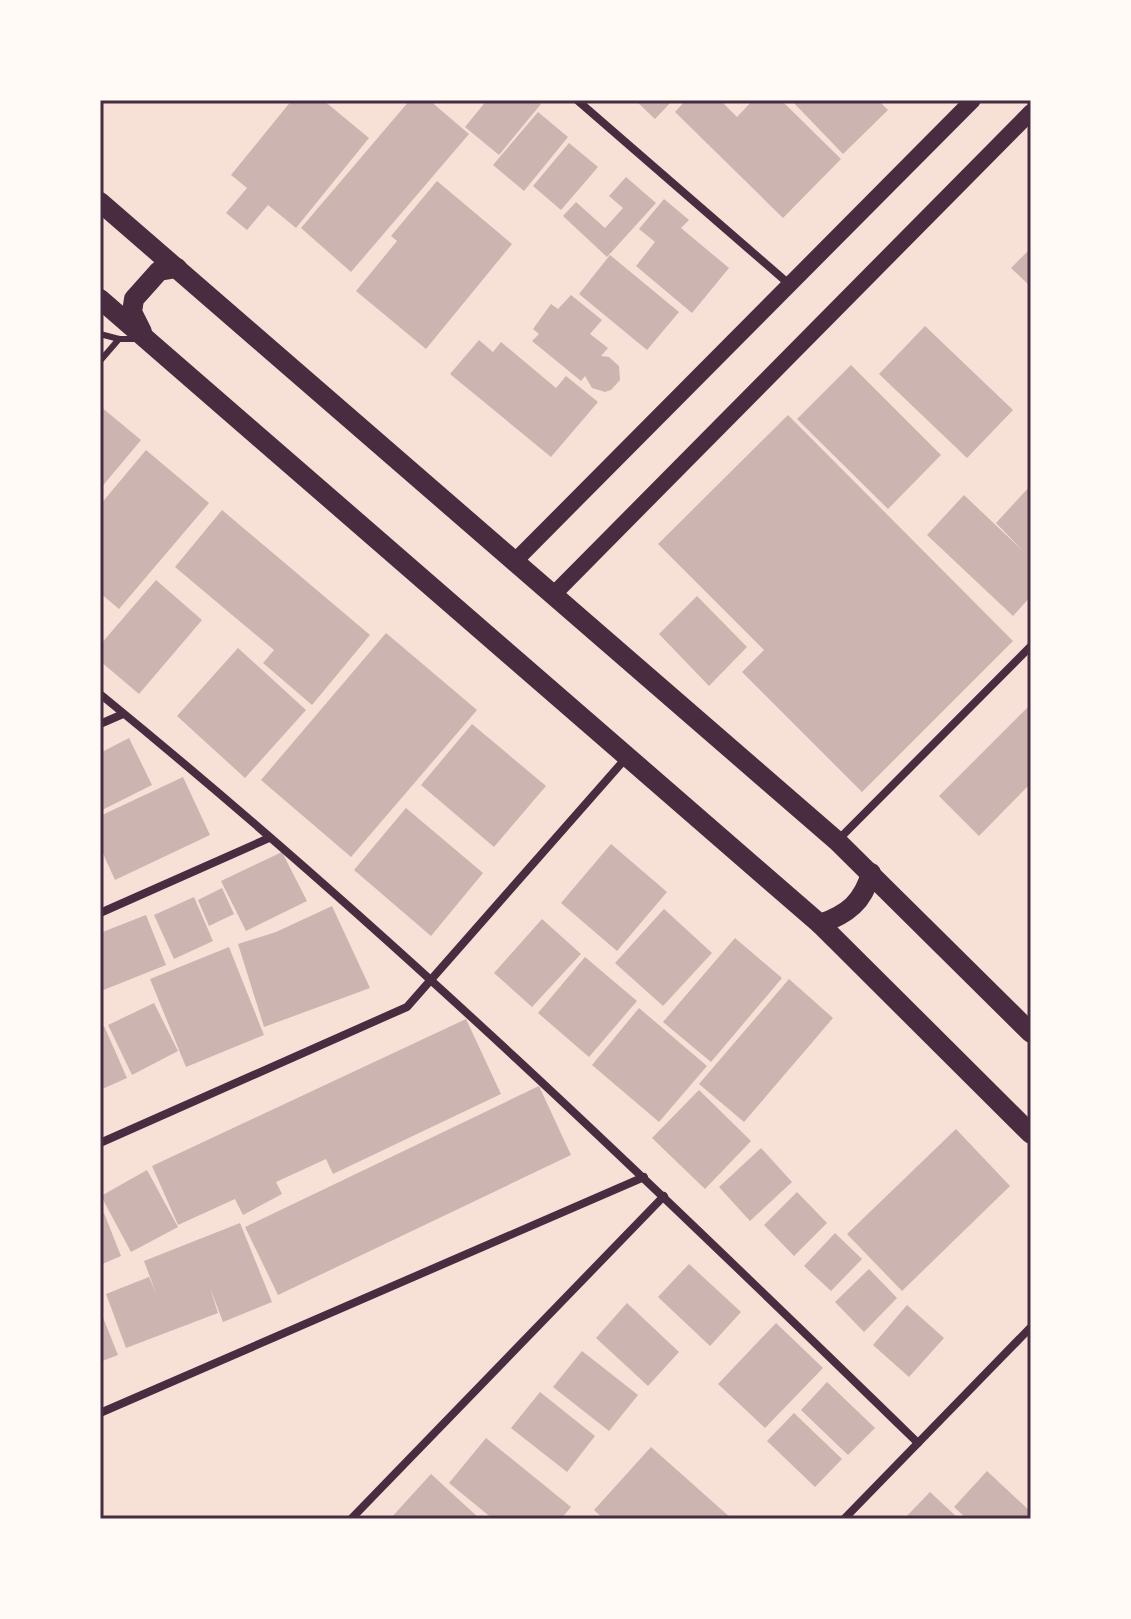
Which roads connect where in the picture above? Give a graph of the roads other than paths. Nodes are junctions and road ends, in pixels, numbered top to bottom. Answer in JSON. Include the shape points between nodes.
{"nodes":[{"id":1,"x":577,"y":100,"type":"edge"},
{"id":2,"x":973,"y":100,"type":"edge"},
{"id":3,"x":1031,"y":112,"type":"edge"},
{"id":4,"x":100,"y":202,"type":"edge"},
{"id":5,"x":177,"y":268,"type":"junction"},
{"id":6,"x":789,"y":284,"type":"junction"},
{"id":7,"x":100,"y":299,"type":"edge"},
{"id":8,"x":100,"y":334,"type":"edge"},
{"id":9,"x":119,"y":339,"type":"junction"},
{"id":10,"x":146,"y":339,"type":"junction"},
{"id":11,"x":100,"y":361,"type":"edge"},
{"id":12,"x":515,"y":561,"type":"junction"},
{"id":13,"x":553,"y":595,"type":"junction"},
{"id":14,"x":1031,"y":646,"type":"edge"},
{"id":15,"x":100,"y":694,"type":"edge"},
{"id":16,"x":123,"y":714,"type":"junction"},
{"id":17,"x":100,"y":724,"type":"edge"},
{"id":18,"x":626,"y":758,"type":"junction"},
{"id":19,"x":269,"y":838,"type":"junction"},
{"id":20,"x":837,"y":841,"type":"junction"},
{"id":21,"x":871,"y":873,"type":"junction"},
{"id":22,"x":100,"y":913,"type":"edge"},
{"id":23,"x":820,"y":924,"type":"junction"},
{"id":24,"x":432,"y":981,"type":"junction"},
{"id":25,"x":1031,"y":1033,"type":"edge"},
{"id":26,"x":1031,"y":1134,"type":"edge"},
{"id":27,"x":100,"y":1143,"type":"edge"},
{"id":28,"x":644,"y":1177,"type":"junction"},
{"id":29,"x":664,"y":1196,"type":"junction"},
{"id":30,"x":1031,"y":1327,"type":"edge"},
{"id":31,"x":100,"y":1413,"type":"edge"},
{"id":32,"x":918,"y":1443,"type":"junction"},
{"id":33,"x":351,"y":1519,"type":"edge"},
{"id":34,"x":844,"y":1519,"type":"edge"}],
"edges":[{"from":1,"to":6,"type":"street"},
{"from":2,"to":6,"type":"main road"},
{"from":3,"to":13,"type":"main road"},
{"from":4,"to":5,"type":"main road"},
{"from":5,"to":10,"type":"main road","via":[[159,271],[134,299],[132,312]]},
{"from":5,"to":12,"type":"main road"},
{"from":6,"to":12,"type":"main road"},
{"from":7,"to":10,"type":"main road"},
{"from":8,"to":9,"type":"lane"},
{"from":9,"to":10,"type":"lane"},
{"from":9,"to":11,"type":"lane"},
{"from":10,"to":18,"type":"main road"},
{"from":12,"to":13,"type":"main road"},
{"from":13,"to":20,"type":"main road"},
{"from":14,"to":20,"type":"street"},
{"from":15,"to":16,"type":"street"},
{"from":16,"to":17,"type":"street"},
{"from":16,"to":19,"type":"street"},
{"from":18,"to":23,"type":"main road"},
{"from":18,"to":24,"type":"street"},
{"from":19,"to":22,"type":"street"},
{"from":19,"to":24,"type":"street"},
{"from":20,"to":21,"type":"main road"},
{"from":21,"to":23,"type":"main road","via":[[854,906]]},
{"from":21,"to":25,"type":"main road"},
{"from":23,"to":26,"type":"main road"},
{"from":24,"to":27,"type":"street","via":[[407,1007]]},
{"from":24,"to":28,"type":"street"},
{"from":28,"to":29,"type":"street"},
{"from":28,"to":31,"type":"street"},
{"from":29,"to":32,"type":"street"},
{"from":29,"to":33,"type":"street"},
{"from":30,"to":32,"type":"street"},
{"from":32,"to":34,"type":"street"}]}
